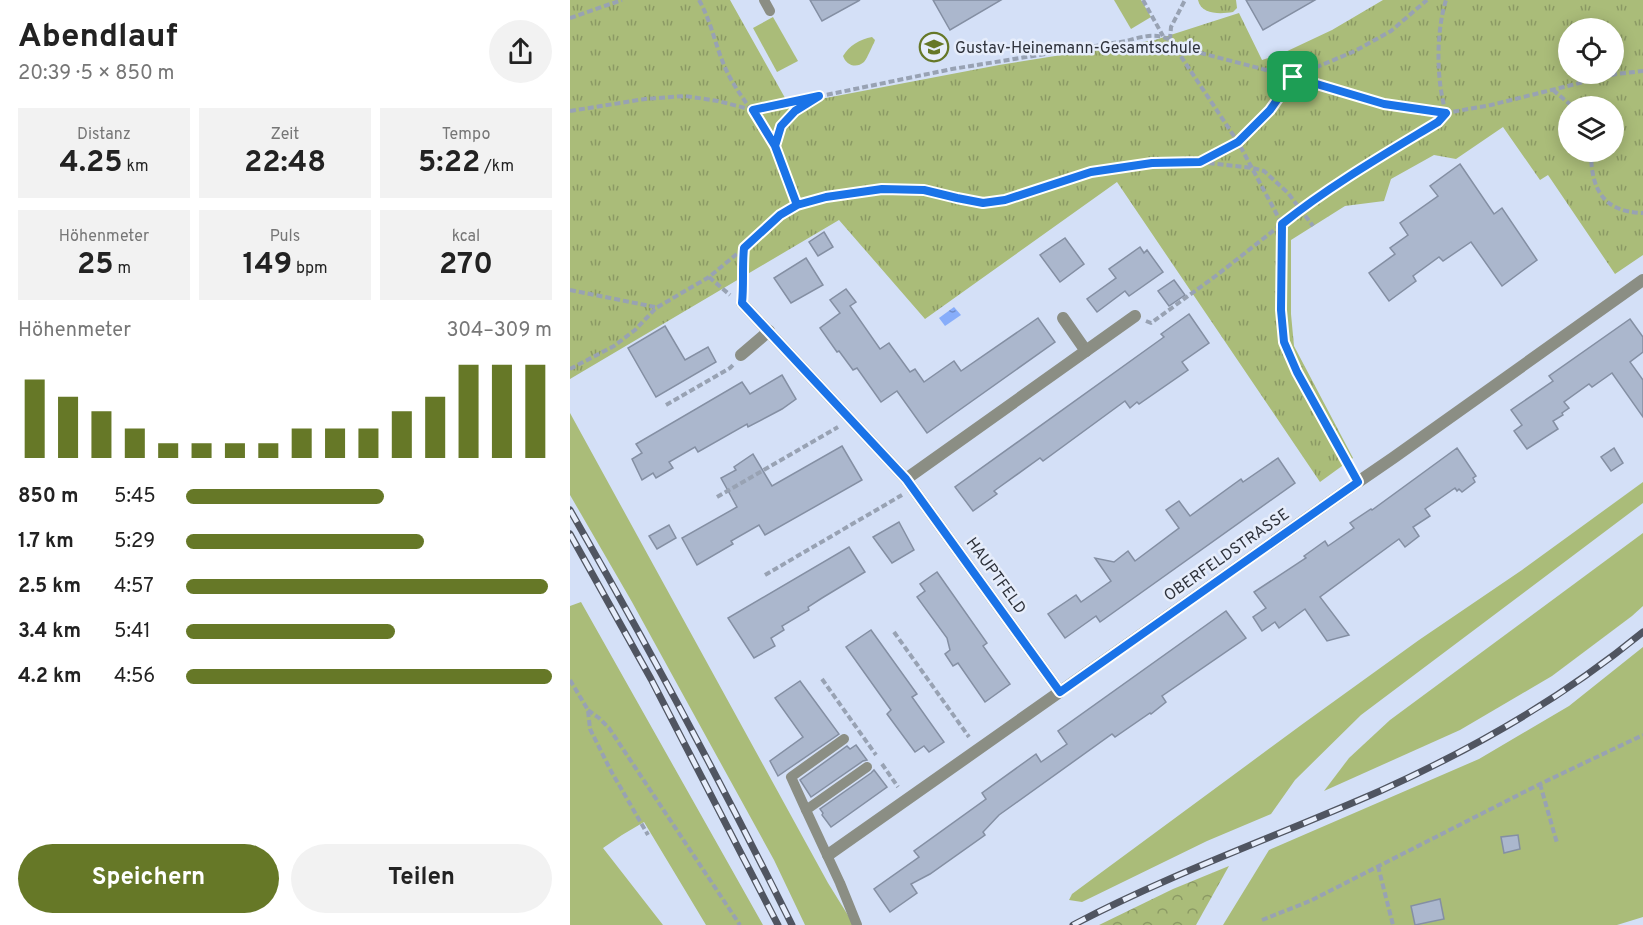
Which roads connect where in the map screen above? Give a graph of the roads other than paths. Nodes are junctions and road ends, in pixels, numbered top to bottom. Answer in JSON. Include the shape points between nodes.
{"nodes":[{"id":1,"x":764,"y":0,"type":"edge"},
{"id":2,"x":770,"y":11,"type":"dead end"},
{"id":3,"x":1643,"y":280,"type":"edge"},
{"id":4,"x":742,"y":303,"type":"road end"},
{"id":5,"x":1135,"y":316,"type":"road end"},
{"id":6,"x":1063,"y":318,"type":"dead end"},
{"id":7,"x":769,"y":331,"type":"junction"},
{"id":8,"x":1086,"y":351,"type":"junction"},
{"id":9,"x":741,"y":355,"type":"road end"},
{"id":10,"x":909,"y":484,"type":"junction"},
{"id":11,"x":1060,"y":692,"type":"junction"},
{"id":12,"x":844,"y":739,"type":"dead end"},
{"id":13,"x":867,"y":767,"type":"dead end"},
{"id":14,"x":806,"y":810,"type":"junction"},
{"id":15,"x":828,"y":855,"type":"junction"},
{"id":16,"x":857,"y":925,"type":"edge"}],
"edges":[{"from":1,"to":2,"type":"lane"},
{"from":3,"to":11,"type":"street","name":"OBERFELDSTRASSE"},
{"from":4,"to":7,"type":"street","name":"HAUPTFELD"},
{"from":5,"to":8,"type":"street"},
{"from":6,"to":8,"type":"street"},
{"from":7,"to":9,"type":"street"},
{"from":7,"to":10,"type":"street","name":"HAUPTFELD"},
{"from":8,"to":10,"type":"street"},
{"from":10,"to":11,"type":"street","name":"HAUPTFELD"},
{"from":11,"to":15,"type":"street","name":"OBERFELDSTRASSE"},
{"from":12,"to":14,"type":"lane","via":[[791,777]]},
{"from":13,"to":14,"type":"lane"},
{"from":14,"to":15,"type":"lane"},
{"from":15,"to":16,"type":"lane"}]}
